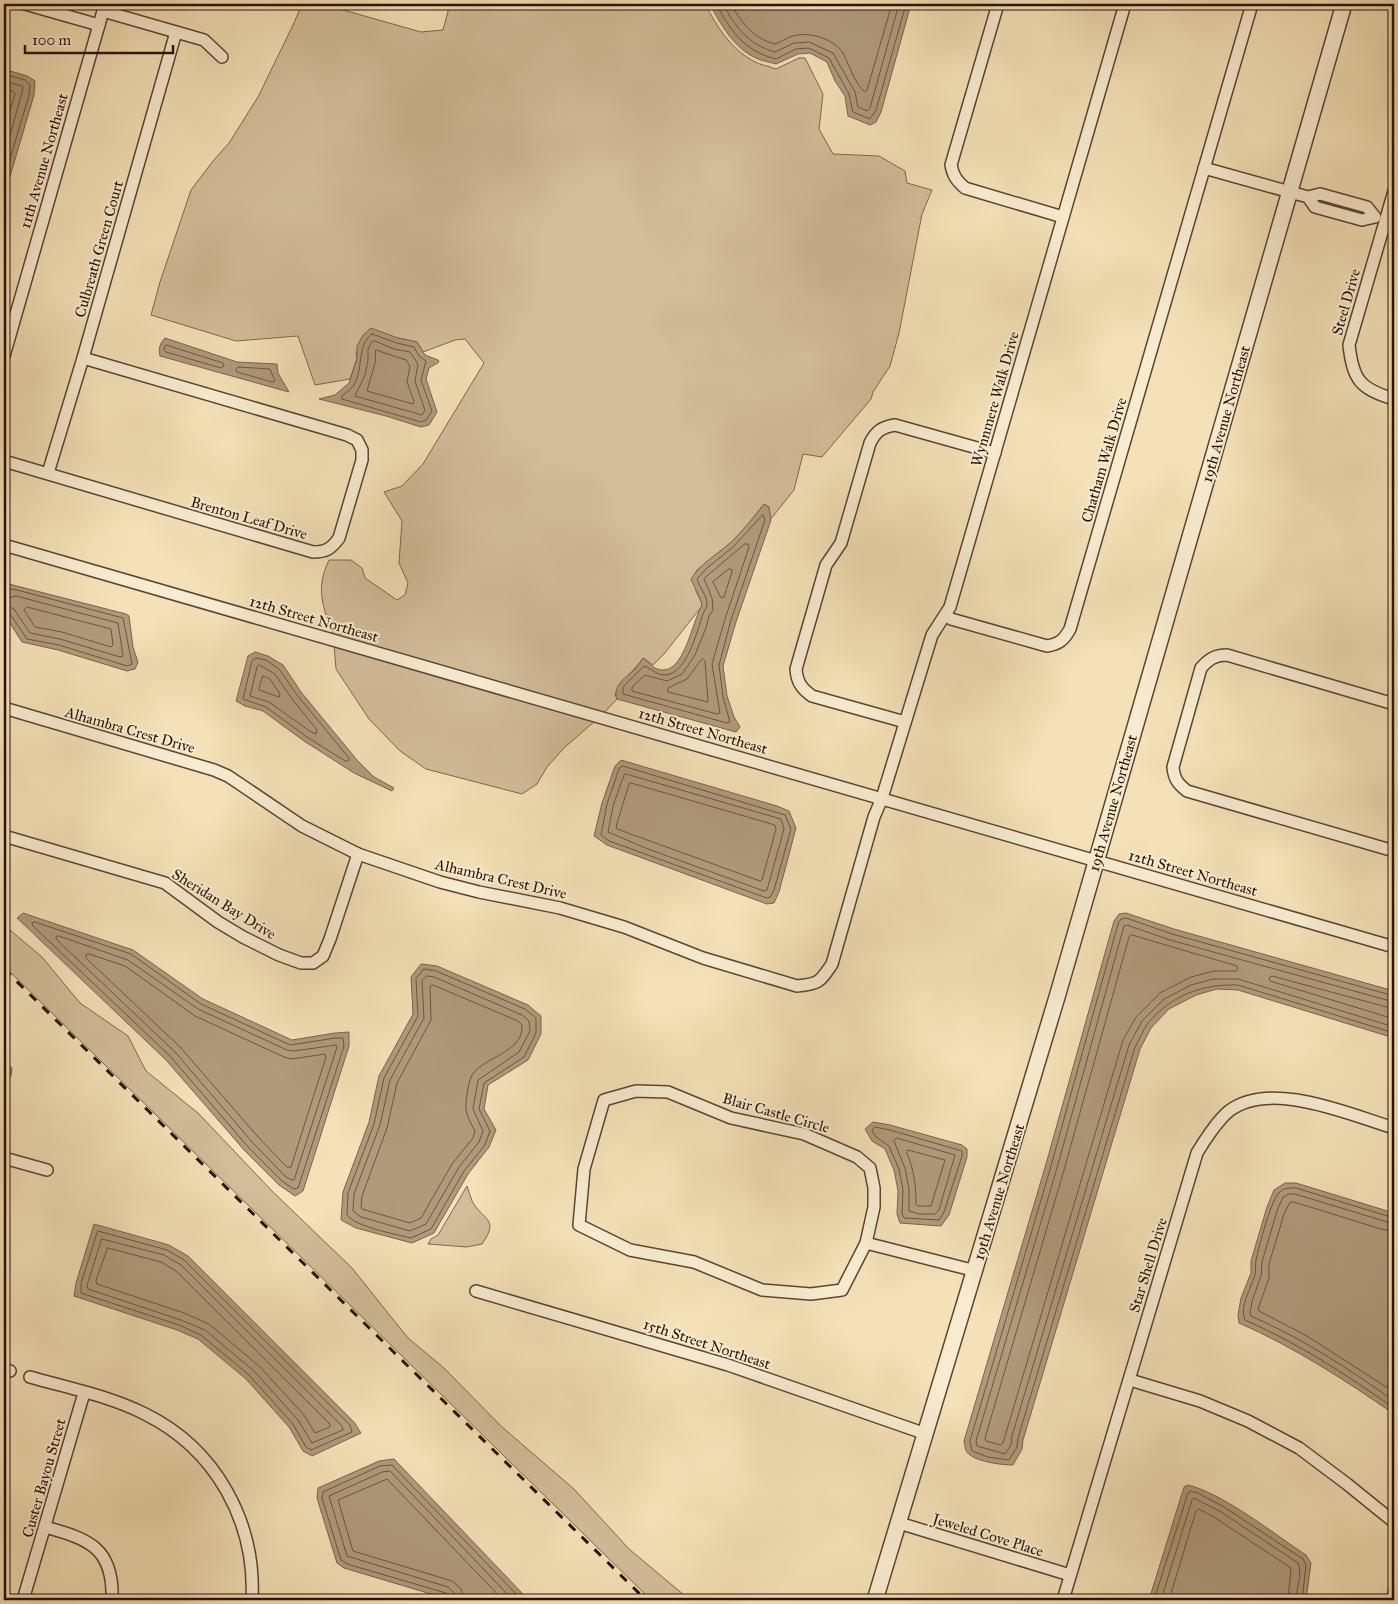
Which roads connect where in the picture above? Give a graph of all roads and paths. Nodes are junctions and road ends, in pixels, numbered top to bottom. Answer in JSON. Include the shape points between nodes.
{"nodes":[{"id":1,"x":25,"y":4,"type":"edge"},
{"id":2,"x":998,"y":4,"type":"edge"},
{"id":3,"x":1125,"y":4,"type":"edge"},
{"id":4,"x":1252,"y":4,"type":"edge"},
{"id":5,"x":1344,"y":4,"type":"edge"},
{"id":6,"x":104,"y":7,"type":"edge"},
{"id":7,"x":99,"y":25,"type":"junction"},
{"id":8,"x":176,"y":32,"type":"junction"},
{"id":9,"x":222,"y":57,"type":"dead end"},
{"id":10,"x":1204,"y":168,"type":"junction"},
{"id":11,"x":1394,"y":191,"type":"edge"},
{"id":12,"x":1290,"y":192,"type":"junction"},
{"id":13,"x":1063,"y":217,"type":"junction"},
{"id":14,"x":1381,"y":218,"type":"junction"},
{"id":15,"x":4,"y":356,"type":"edge"},
{"id":16,"x":83,"y":358,"type":"junction"},
{"id":17,"x":1394,"y":399,"type":"edge"},
{"id":18,"x":995,"y":453,"type":"junction"},
{"id":19,"x":4,"y":461,"type":"edge"},
{"id":20,"x":48,"y":473,"type":"junction"},
{"id":21,"x":4,"y":545,"type":"edge"},
{"id":22,"x":946,"y":615,"type":"junction"},
{"id":23,"x":1394,"y":704,"type":"edge"},
{"id":24,"x":4,"y":708,"type":"edge"},
{"id":25,"x":905,"y":722,"type":"junction"},
{"id":26,"x":882,"y":798,"type":"junction"},
{"id":27,"x":4,"y":836,"type":"edge"},
{"id":28,"x":1394,"y":851,"type":"edge"},
{"id":29,"x":358,"y":854,"type":"junction"},
{"id":30,"x":1097,"y":860,"type":"junction"},
{"id":31,"x":1394,"y":947,"type":"edge"},
{"id":32,"x":1394,"y":1128,"type":"edge"},
{"id":33,"x":4,"y":1158,"type":"edge"},
{"id":34,"x":46,"y":1170,"type":"dead end"},
{"id":35,"x":866,"y":1243,"type":"junction"},
{"id":36,"x":976,"y":1271,"type":"junction"},
{"id":37,"x":476,"y":1291,"type":"dead end"},
{"id":38,"x":30,"y":1377,"type":"dead end"},
{"id":39,"x":1130,"y":1380,"type":"junction"},
{"id":40,"x":84,"y":1393,"type":"junction"},
{"id":41,"x":926,"y":1434,"type":"junction"},
{"id":42,"x":1394,"y":1522,"type":"edge"},
{"id":43,"x":899,"y":1523,"type":"junction"},
{"id":44,"x":45,"y":1526,"type":"junction"},
{"id":45,"x":1070,"y":1575,"type":"junction"},
{"id":46,"x":1394,"y":1593,"type":"edge"},
{"id":47,"x":23,"y":1600,"type":"edge"},
{"id":48,"x":112,"y":1600,"type":"edge"},
{"id":49,"x":252,"y":1600,"type":"edge"},
{"id":50,"x":875,"y":1600,"type":"edge"},
{"id":51,"x":1063,"y":1600,"type":"edge"},
{"id":52,"x":1393,"y":1600,"type":"edge"}],
"edges":[{"from":1,"to":7,"type":"street"},
{"from":2,"to":13,"type":"street","via":[[951,165],[953,174],[965,188]]},
{"from":3,"to":13,"type":"street","name":"Wynnmere Walk Drive"},
{"from":4,"to":10,"type":"street","name":"Chatham Walk Drive"},
{"from":5,"to":12,"type":"street","name":"19th Avenue Northeast"},
{"from":6,"to":7,"type":"street","name":"11th Avenue Northeast"},
{"from":6,"to":8,"type":"street"},
{"from":7,"to":15,"type":"street","name":"11th Avenue Northeast"},
{"from":8,"to":9,"type":"street","via":[[204,40]]},
{"from":8,"to":16,"type":"street","name":"Culbreath Green Court"},
{"from":10,"to":12,"type":"street"},
{"from":10,"to":22,"type":"street","name":"Chatham Walk Drive","via":[[1070,629],[1058,644],[1047,646]]},
{"from":11,"to":14,"type":"street","name":"Steel Drive"},
{"from":12,"to":14,"type":"street","via":[[1308,197],[1315,207],[1362,220]]},
{"from":12,"to":30,"type":"street","name":"19th Avenue Northeast"},
{"from":13,"to":18,"type":"street","name":"Wynnmere Walk Drive"},
{"from":14,"to":17,"type":"street","name":"Steel Drive","via":[[1349,345],[1355,375],[1365,388]]},
{"from":16,"to":20,"type":"street","name":"Culbreath Green Court"},
{"from":16,"to":20,"type":"street","name":"Brenton Leaf Drive","via":[[346,435],[357,440],[362,460],[338,538],[332,548],[323,552],[313,552]]},
{"from":18,"to":22,"type":"street","name":"Wynnmere Walk Drive"},
{"from":18,"to":25,"type":"street","via":[[895,425],[883,426],[870,443],[842,544],[826,566],[796,669],[797,680],[802,689],[812,696]]},
{"from":19,"to":20,"type":"street","name":"Brenton Leaf Drive"},
{"from":21,"to":26,"type":"street","name":"12th Street Northeast"},
{"from":22,"to":25,"type":"street","name":"Wynnmere Walk Drive","via":[[932,635]]},
{"from":23,"to":28,"type":"street","via":[[1217,655],[1201,668],[1173,767],[1178,785],[1187,791]]},
{"from":24,"to":29,"type":"street","name":"Alhambra Crest Drive","via":[[214,770],[302,826]]},
{"from":25,"to":26,"type":"street","name":"Wynnmere Walk Drive"},
{"from":26,"to":29,"type":"street","name":"Alhambra Crest Drive","via":[[832,964],[821,980],[810,985],[797,986],[737,969],[569,911],[440,882]]},
{"from":26,"to":30,"type":"street","name":"12th Street Northeast"},
{"from":27,"to":29,"type":"street","name":"Sheridan Bay Drive","via":[[165,884],[218,922],[279,955],[301,963],[314,963],[323,956]]},
{"from":30,"to":31,"type":"street","name":"12th Street Northeast"},
{"from":30,"to":36,"type":"street","name":"19th Avenue Northeast"},
{"from":32,"to":39,"type":"street","name":"Star Shell Drive","via":[[1304,1100],[1252,1100],[1229,1111],[1197,1153]]},
{"from":33,"to":34,"type":"street"},
{"from":35,"to":35,"type":"street","name":"Blair Castle Circle","via":[[874,1207],[874,1188],[870,1168],[857,1157],[804,1134],[731,1118],[668,1092],[636,1091],[604,1100],[584,1169],[579,1225],[630,1250],[694,1262],[762,1290],[811,1294],[842,1290]]},
{"from":35,"to":36,"type":"street"},
{"from":36,"to":41,"type":"street","name":"19th Avenue Northeast"},
{"from":37,"to":41,"type":"street","name":"15th Street Northeast","via":[[728,1365]]},
{"from":38,"to":40,"type":"street"},
{"from":39,"to":42,"type":"street","via":[[1200,1401],[1248,1421],[1299,1448]]},
{"from":39,"to":45,"type":"street","name":"Star Shell Drive"},
{"from":40,"to":44,"type":"street","name":"Custer Bayou Street"},
{"from":40,"to":49,"type":"street","via":[[128,1406],[170,1427],[217,1476],[242,1520],[250,1550]]},
{"from":41,"to":43,"type":"street","name":"19th Avenue Northeast"},
{"from":43,"to":45,"type":"street","name":"Jeweled Cove Place"},
{"from":43,"to":50,"type":"street","name":"19th Avenue Northeast"},
{"from":44,"to":47,"type":"street","name":"Custer Bayou Street"},
{"from":44,"to":48,"type":"street","via":[[86,1540],[98,1551],[108,1565],[113,1582]]},
{"from":45,"to":51,"type":"street","name":"Star Shell Drive"},
{"from":46,"to":52,"type":"street"}]}
